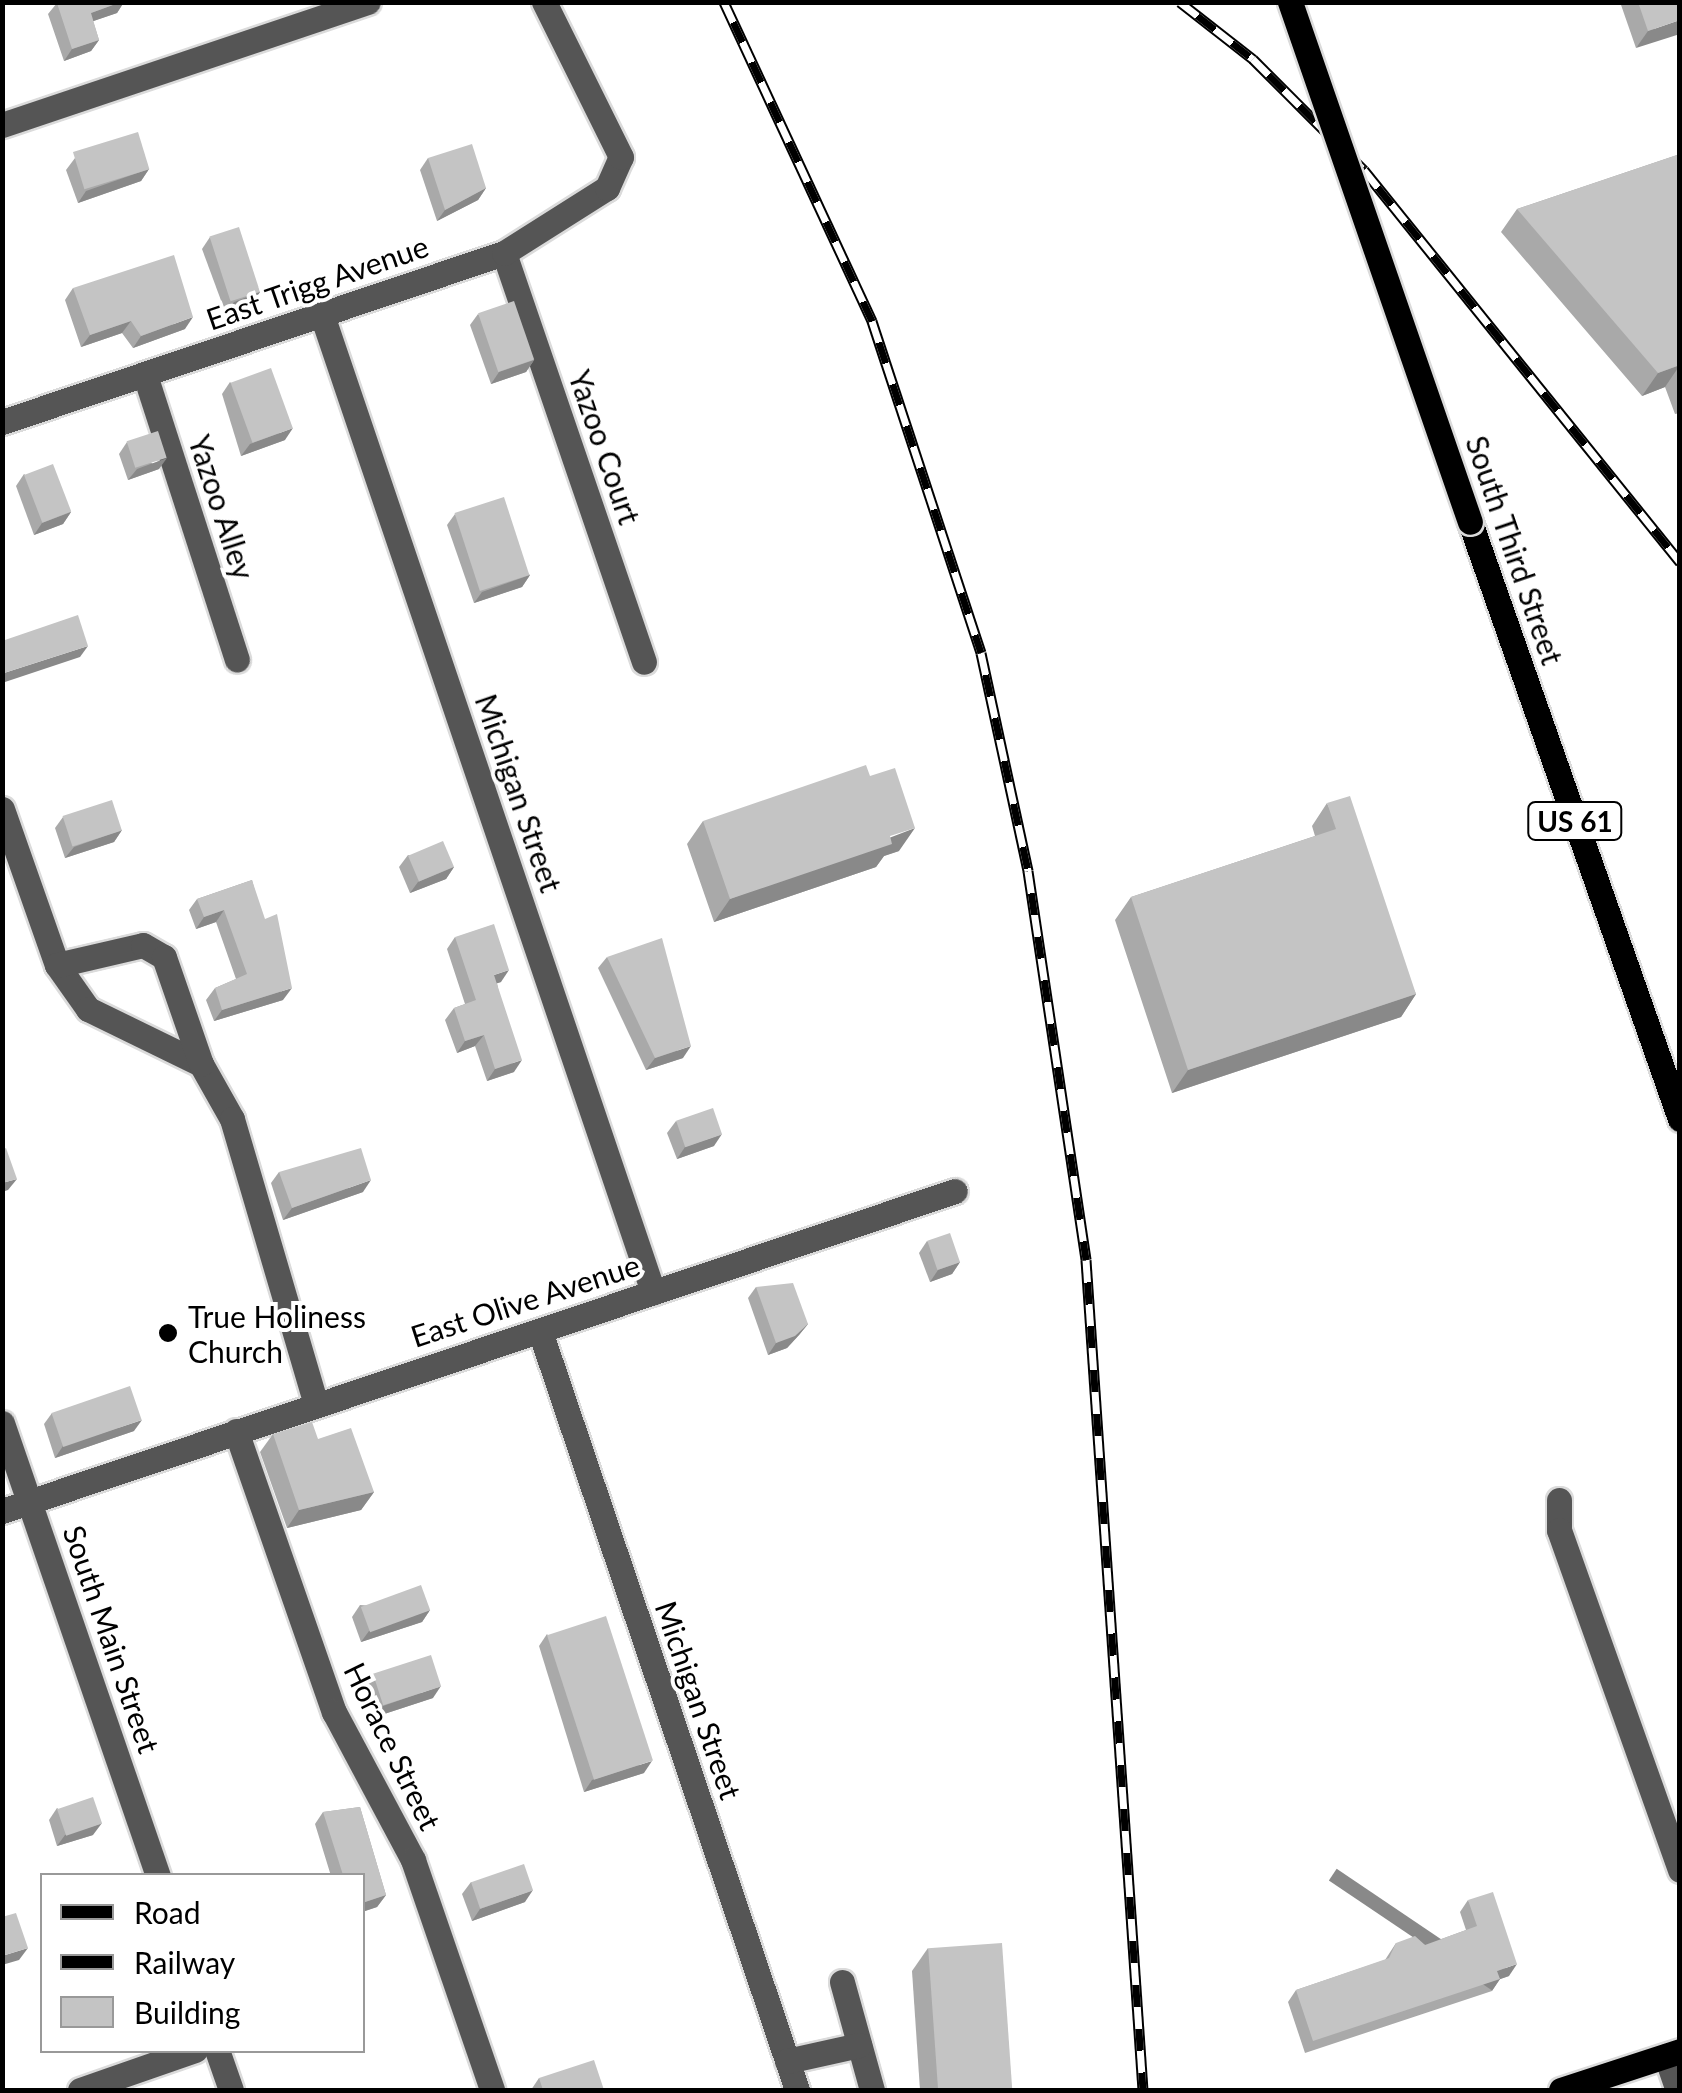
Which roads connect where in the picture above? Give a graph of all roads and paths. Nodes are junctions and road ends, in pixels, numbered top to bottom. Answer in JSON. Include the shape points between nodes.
{"nodes":[{"id":1,"x":368,"y":2,"type":"edge"},
{"id":2,"x":544,"y":2,"type":"edge"},
{"id":3,"x":1290,"y":2,"type":"edge"},
{"id":4,"x":2,"y":125,"type":"edge"},
{"id":5,"x":504,"y":254,"type":"junction"},
{"id":6,"x":322,"y":315,"type":"junction"},
{"id":7,"x":145,"y":374,"type":"junction"},
{"id":8,"x":2,"y":422,"type":"edge"},
{"id":9,"x":237,"y":659,"type":"dead end"},
{"id":10,"x":644,"y":662,"type":"dead end"},
{"id":11,"x":2,"y":809,"type":"edge"},
{"id":12,"x":57,"y":964,"type":"junction"},
{"id":13,"x":201,"y":1064,"type":"junction"},
{"id":14,"x":1680,"y":1119,"type":"edge"},
{"id":15,"x":955,"y":1191,"type":"dead end"},
{"id":16,"x":654,"y":1292,"type":"junction"},
{"id":17,"x":540,"y":1330,"type":"junction"},
{"id":18,"x":316,"y":1404,"type":"junction"},
{"id":19,"x":2,"y":1423,"type":"edge"},
{"id":20,"x":236,"y":1431,"type":"junction"},
{"id":21,"x":1559,"y":1500,"type":"dead end"},
{"id":22,"x":32,"y":1501,"type":"junction"},
{"id":23,"x":2,"y":1511,"type":"edge"},
{"id":24,"x":1680,"y":1870,"type":"edge"},
{"id":25,"x":157,"y":1873,"type":"edge"},
{"id":26,"x":842,"y":1982,"type":"dead end"},
{"id":27,"x":859,"y":2044,"type":"junction"},
{"id":28,"x":186,"y":2053,"type":"edge"},
{"id":29,"x":218,"y":2053,"type":"edge"},
{"id":30,"x":1673,"y":2054,"type":"edge"},
{"id":31,"x":787,"y":2061,"type":"junction"},
{"id":32,"x":80,"y":2090,"type":"edge"},
{"id":33,"x":231,"y":2090,"type":"edge"},
{"id":34,"x":492,"y":2090,"type":"edge"},
{"id":35,"x":797,"y":2090,"type":"edge"},
{"id":36,"x":872,"y":2090,"type":"edge"},
{"id":37,"x":1561,"y":2090,"type":"edge"},
{"id":38,"x":1678,"y":2090,"type":"edge"}],
"edges":[{"from":1,"to":4,"type":"street"},
{"from":2,"to":5,"type":"street","name":"East Trigg Avenue","via":[[621,157],[607,188]]},
{"from":3,"to":14,"type":"main road","name":"South Third Street","number":"US 61","bridge":true},
{"from":5,"to":6,"type":"street","name":"East Trigg Avenue"},
{"from":5,"to":10,"type":"street","name":"Yazoo Court"},
{"from":6,"to":7,"type":"street","name":"East Trigg Avenue"},
{"from":6,"to":16,"type":"street","name":"Michigan Street"},
{"from":7,"to":8,"type":"street","name":"East Trigg Avenue"},
{"from":7,"to":9,"type":"street","name":"Yazoo Alley"},
{"from":11,"to":12,"type":"street"},
{"from":12,"to":13,"type":"street","via":[[88,1009]]},
{"from":12,"to":13,"type":"street","via":[[143,946],[164,956]]},
{"from":13,"to":18,"type":"street","via":[[232,1119]]},
{"from":15,"to":16,"type":"street","name":"East Olive Avenue"},
{"from":16,"to":17,"type":"street","name":"East Olive Avenue"},
{"from":17,"to":18,"type":"street","name":"East Olive Avenue"},
{"from":17,"to":31,"type":"street","name":"Michigan Street"},
{"from":18,"to":20,"type":"street","name":"East Olive Avenue"},
{"from":19,"to":22,"type":"street","name":"South Main Street"},
{"from":20,"to":22,"type":"street","name":"East Olive Avenue"},
{"from":20,"to":34,"type":"street","name":"Horace Street","via":[[334,1712],[413,1860]]},
{"from":21,"to":24,"type":"street","via":[[1560,1530]]},
{"from":22,"to":23,"type":"street","name":"East Olive Avenue"},
{"from":22,"to":25,"type":"street","name":"South Main Street"},
{"from":26,"to":27,"type":"street"},
{"from":27,"to":31,"type":"street"},
{"from":27,"to":36,"type":"street"},
{"from":28,"to":32,"type":"street"},
{"from":29,"to":33,"type":"street"},
{"from":30,"to":37,"type":"main road"},
{"from":30,"to":38,"type":"street"},
{"from":31,"to":35,"type":"street","name":"Michigan Street"}]}
